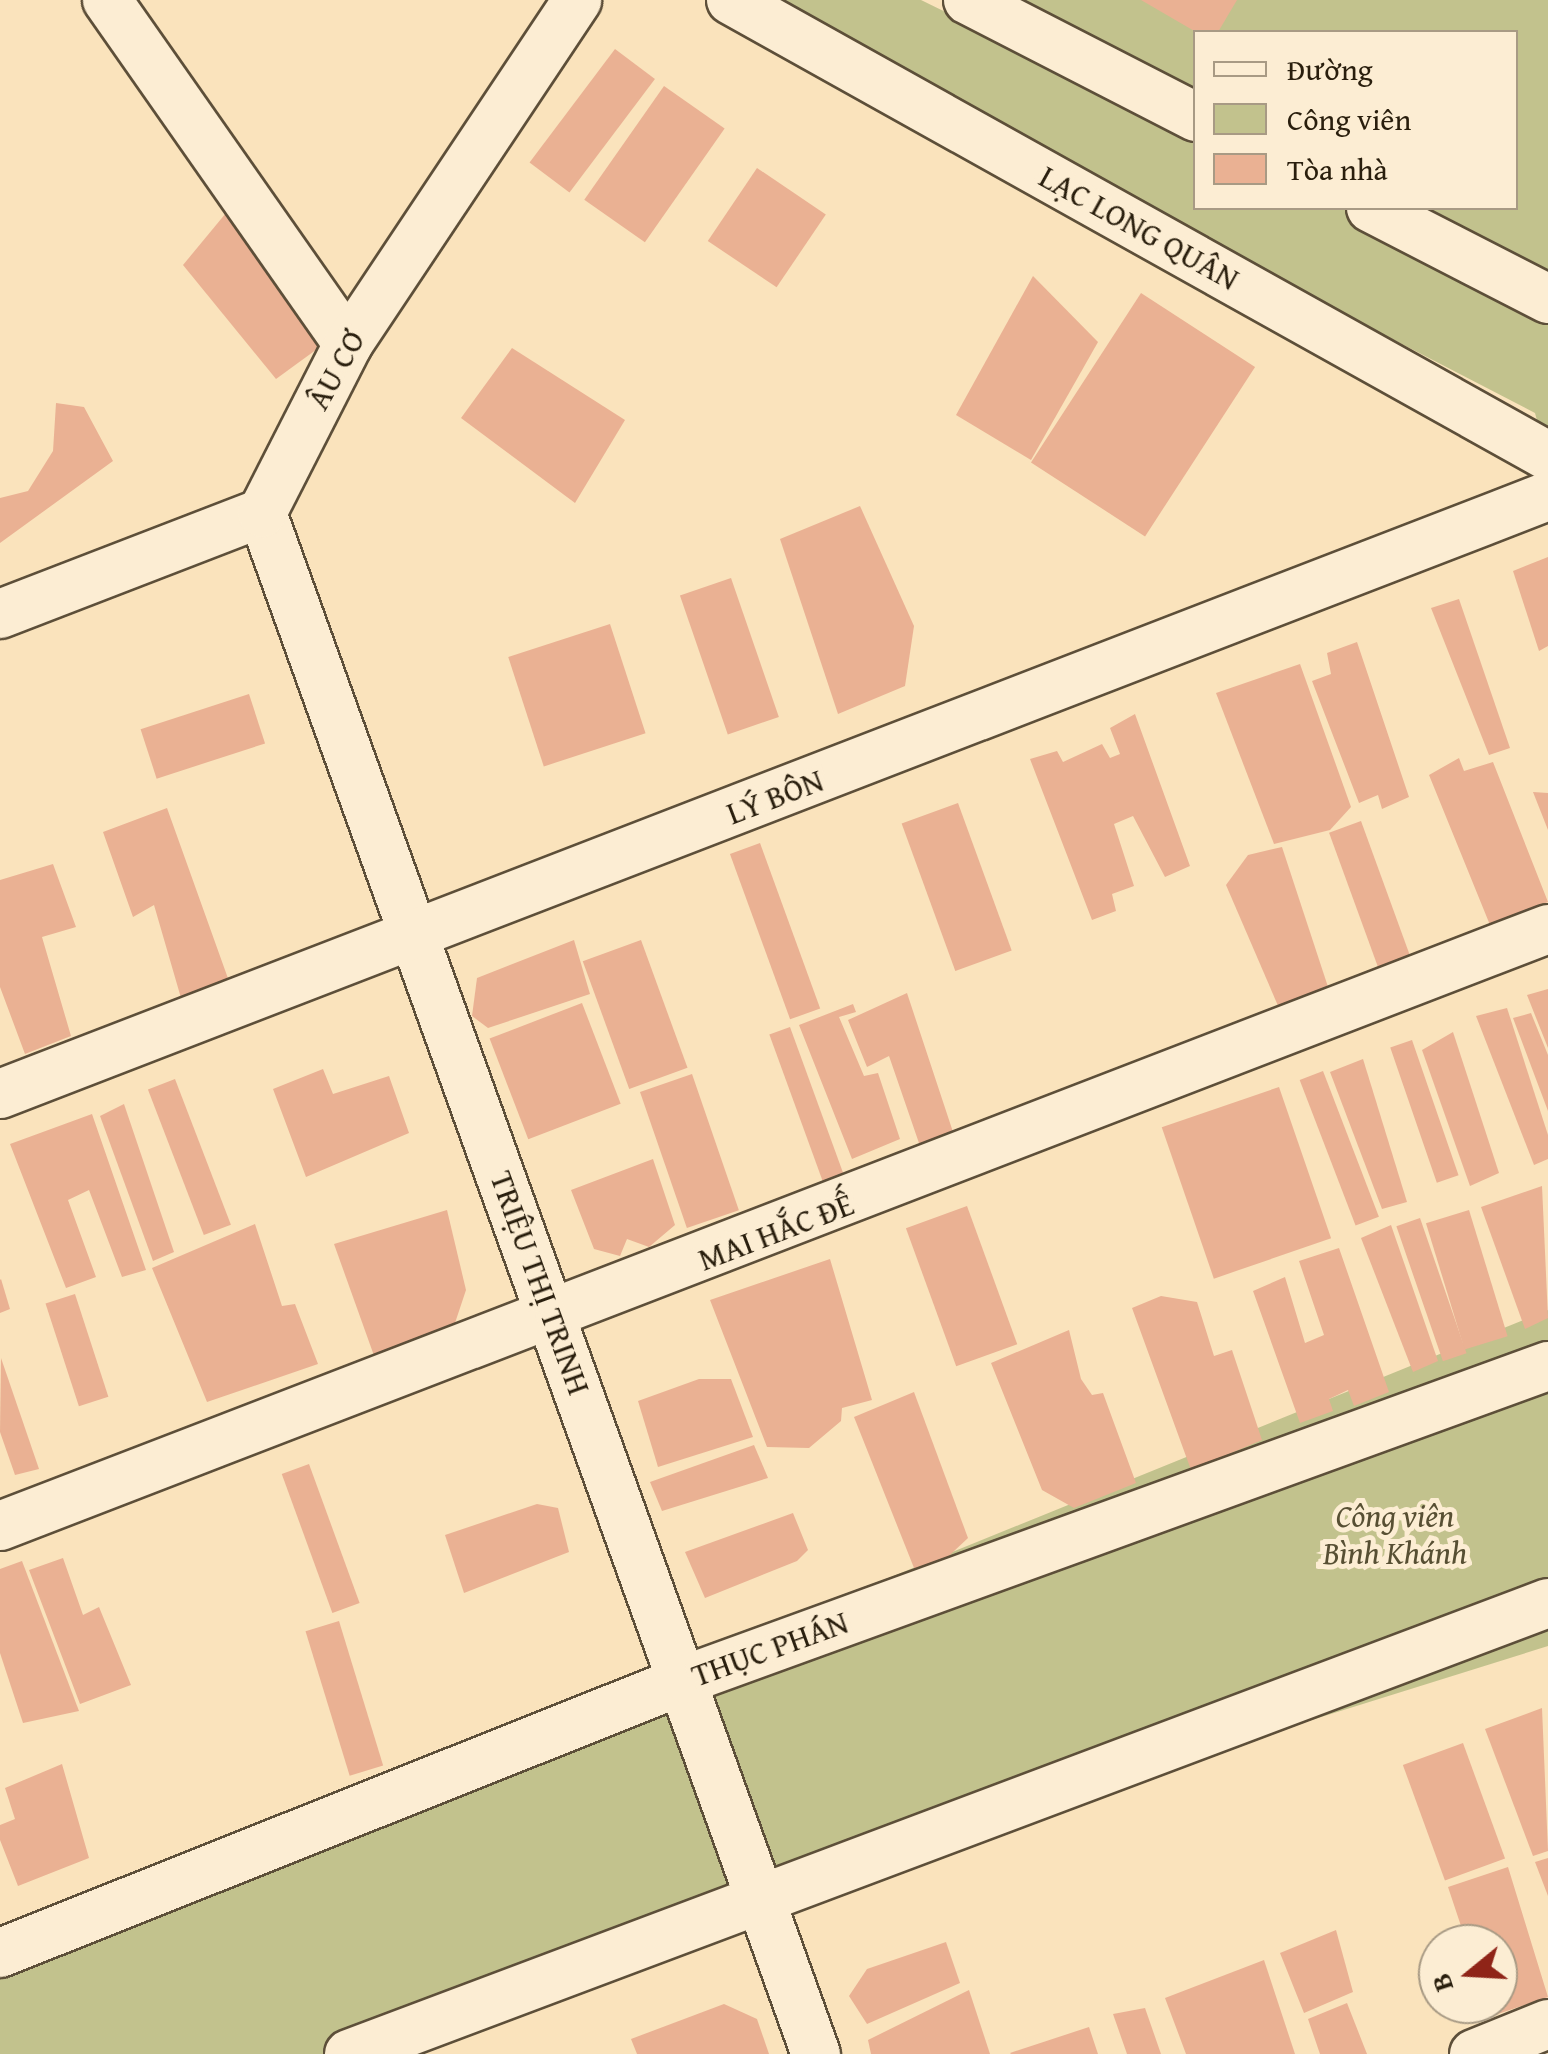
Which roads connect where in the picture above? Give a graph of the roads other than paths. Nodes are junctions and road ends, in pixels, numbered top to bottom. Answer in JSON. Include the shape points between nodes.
{"nodes":[{"id":1,"x":108,"y":0,"type":"edge"},
{"id":2,"x":577,"y":0,"type":"edge"},
{"id":3,"x":731,"y":0,"type":"edge"},
{"id":4,"x":968,"y":0,"type":"edge"},
{"id":5,"x":1193,"y":115,"type":"edge"},
{"id":6,"x":1375,"y":210,"type":"edge"},
{"id":7,"x":1548,"y":298,"type":"edge"},
{"id":8,"x":348,"y":344,"type":"junction"},
{"id":9,"x":1548,"y":456,"type":"edge"},
{"id":10,"x":1548,"y":496,"type":"edge"},
{"id":11,"x":262,"y":512,"type":"junction"},
{"id":12,"x":0,"y":614,"type":"edge"},
{"id":13,"x":1548,"y":930,"type":"edge"},
{"id":14,"x":418,"y":936,"type":"junction"},
{"id":15,"x":0,"y":1094,"type":"edge"},
{"id":16,"x":551,"y":1320,"type":"junction"},
{"id":17,"x":1548,"y":1366,"type":"edge"},
{"id":18,"x":0,"y":1526,"type":"edge"},
{"id":19,"x":1548,"y":1602,"type":"edge"},
{"id":20,"x":687,"y":1678,"type":"junction"},
{"id":21,"x":761,"y":1892,"type":"junction"},
{"id":22,"x":0,"y":1954,"type":"edge"},
{"id":23,"x":1548,"y":2024,"type":"edge"},
{"id":24,"x":349,"y":2054,"type":"edge"},
{"id":25,"x":816,"y":2054,"type":"edge"},
{"id":26,"x":1474,"y":2054,"type":"edge"}],
"edges":[{"from":1,"to":8,"type":"street"},
{"from":2,"to":8,"type":"street","name":"ÂU CƠ"},
{"from":3,"to":9,"type":"street","name":"LẠC LONG QUÂN"},
{"from":4,"to":5,"type":"street"},
{"from":6,"to":7,"type":"street"},
{"from":8,"to":11,"type":"street","name":"ÂU CƠ"},
{"from":10,"to":14,"type":"street","name":"LÝ BÔN"},
{"from":11,"to":12,"type":"street"},
{"from":11,"to":14,"type":"street","name":"TRIỆU THỊ TRINH"},
{"from":13,"to":16,"type":"street","name":"MAI HẮC ĐẾ"},
{"from":14,"to":15,"type":"street","name":"LÝ BÔN"},
{"from":14,"to":16,"type":"street","name":"TRIỆU THỊ TRINH"},
{"from":16,"to":18,"type":"street","name":"MAI HẮC ĐẾ"},
{"from":16,"to":20,"type":"street","name":"TRIỆU THỊ TRINH"},
{"from":17,"to":20,"type":"street","name":"THỤC PHÁN"},
{"from":19,"to":21,"type":"street"},
{"from":20,"to":21,"type":"street","name":"TRIỆU THỊ TRINH"},
{"from":20,"to":22,"type":"street","name":"THỤC PHÁN"},
{"from":21,"to":24,"type":"street"},
{"from":21,"to":25,"type":"street","name":"TRIỆU THỊ TRINH"},
{"from":23,"to":26,"type":"street"}]}
